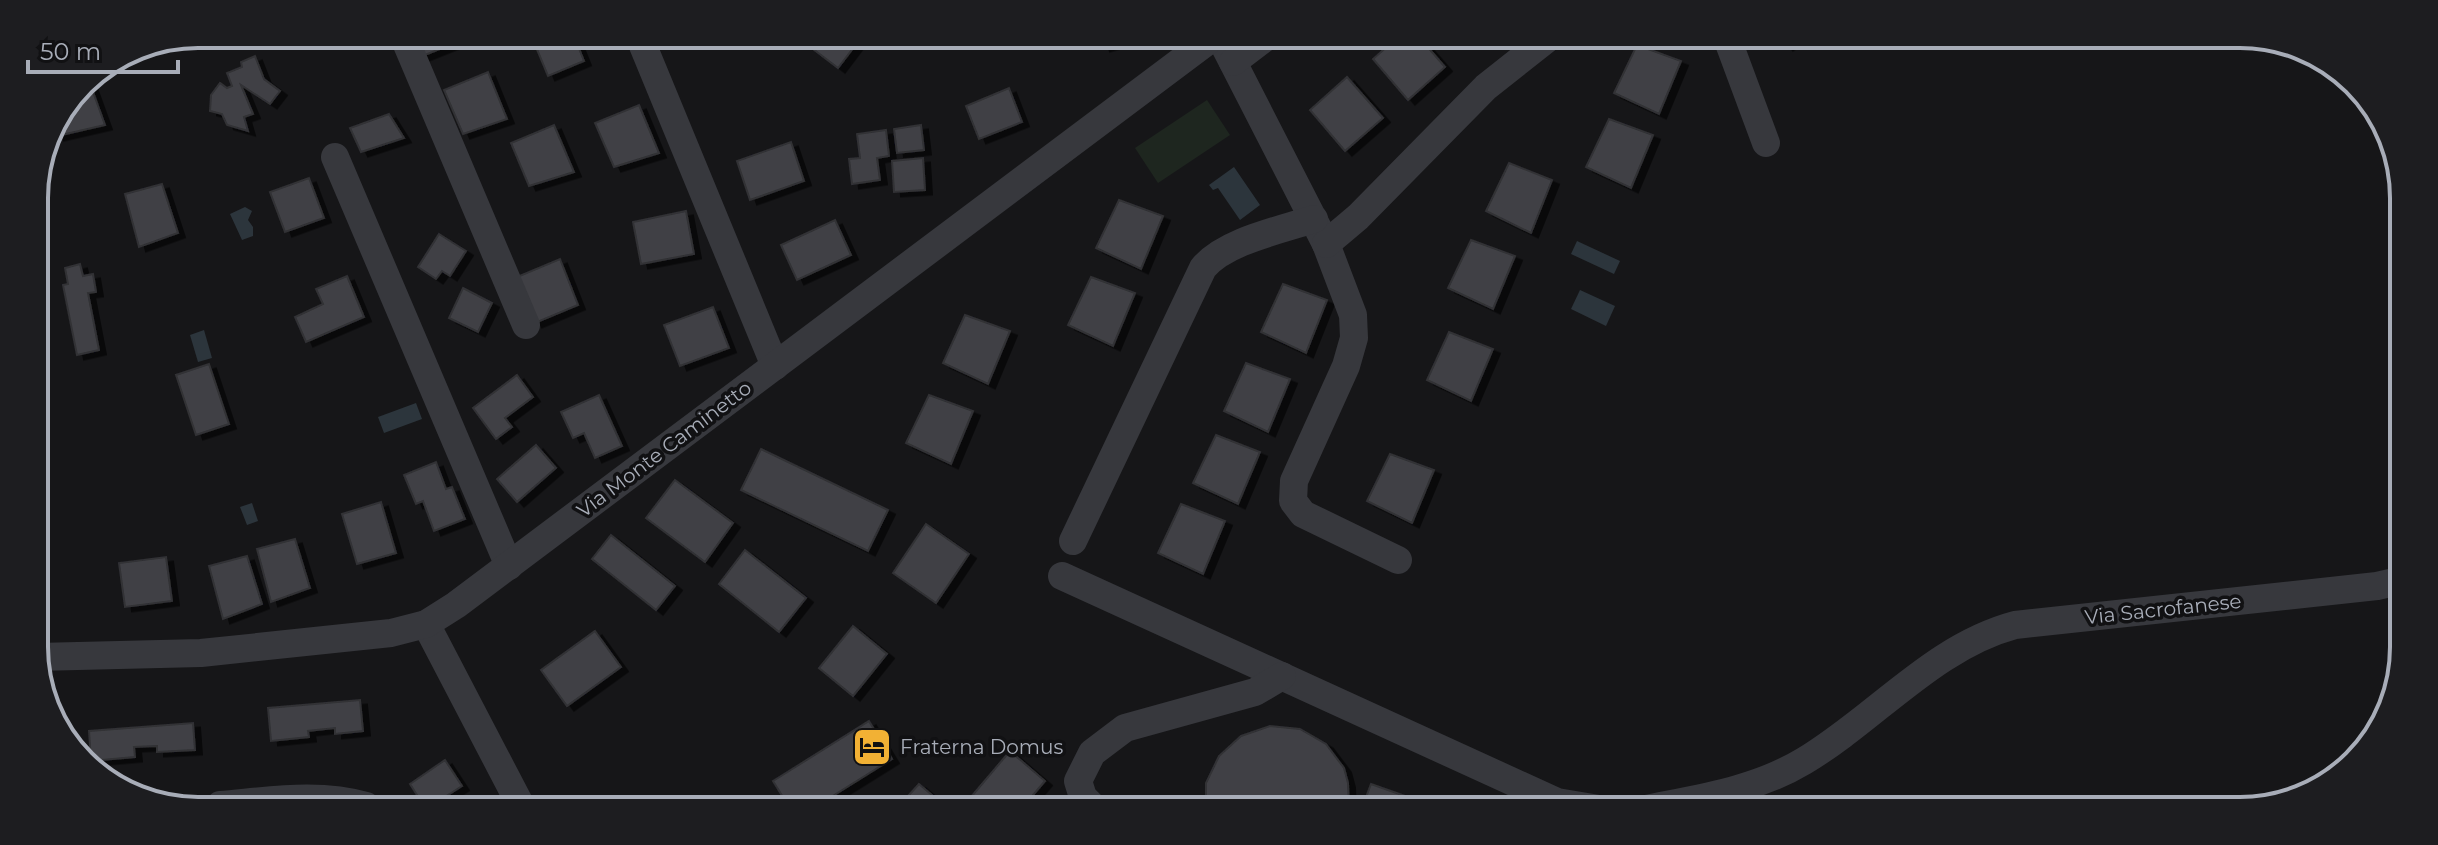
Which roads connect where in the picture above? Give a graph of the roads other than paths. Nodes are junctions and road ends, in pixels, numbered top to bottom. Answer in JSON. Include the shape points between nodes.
{"nodes":[{"id":1,"x":409,"y":48,"type":"edge"},
{"id":2,"x":644,"y":48,"type":"edge"},
{"id":3,"x":1198,"y":48,"type":"edge"},
{"id":4,"x":1535,"y":48,"type":"edge"},
{"id":5,"x":1731,"y":48,"type":"edge"},
{"id":6,"x":1226,"y":49,"type":"edge"},
{"id":7,"x":1766,"y":143,"type":"dead end"},
{"id":8,"x":335,"y":157,"type":"dead end"},
{"id":9,"x":1320,"y":232,"type":"junction"},
{"id":10,"x":526,"y":325,"type":"dead end"},
{"id":11,"x":775,"y":366,"type":"junction"},
{"id":12,"x":1073,"y":541,"type":"dead end"},
{"id":13,"x":1398,"y":560,"type":"dead end"},
{"id":14,"x":509,"y":566,"type":"junction"},
{"id":15,"x":1062,"y":576,"type":"dead end"},
{"id":16,"x":2390,"y":583,"type":"edge"},
{"id":17,"x":426,"y":624,"type":"junction"},
{"id":18,"x":48,"y":657,"type":"edge"},
{"id":19,"x":1282,"y":676,"type":"junction"},
{"id":20,"x":516,"y":797,"type":"edge"},
{"id":21,"x":1083,"y":797,"type":"edge"},
{"id":22,"x":1546,"y":797,"type":"edge"},
{"id":23,"x":1725,"y":797,"type":"edge"}],
"edges":[{"from":1,"to":10,"type":"street"},
{"from":2,"to":11,"type":"street"},
{"from":3,"to":11,"type":"street","name":"Via Monte Caminetto"},
{"from":4,"to":9,"type":"street","via":[[1486,87],[1358,217]]},
{"from":5,"to":7,"type":"street"},
{"from":6,"to":9,"type":"street"},
{"from":8,"to":14,"type":"street"},
{"from":9,"to":12,"type":"street","via":[[1230,248],[1203,268]]},
{"from":9,"to":13,"type":"street","via":[[1353,315],[1354,338],[1294,481],[1293,501],[1303,514]]},
{"from":11,"to":14,"type":"street","name":"Via Monte Caminetto"},
{"from":14,"to":17,"type":"street","name":"Via Monte Caminetto"},
{"from":15,"to":19,"type":"street"},
{"from":16,"to":23,"type":"street","name":"Via Sacrofanese","via":[[1996,630],[1936,663],[1804,761]]},
{"from":17,"to":18,"type":"street","name":"Via Monte Caminetto","via":[[391,633],[201,653]]},
{"from":17,"to":20,"type":"street"},
{"from":19,"to":21,"type":"street","via":[[1255,692],[1125,728],[1092,753],[1078,781]]},
{"from":19,"to":22,"type":"street"}]}
